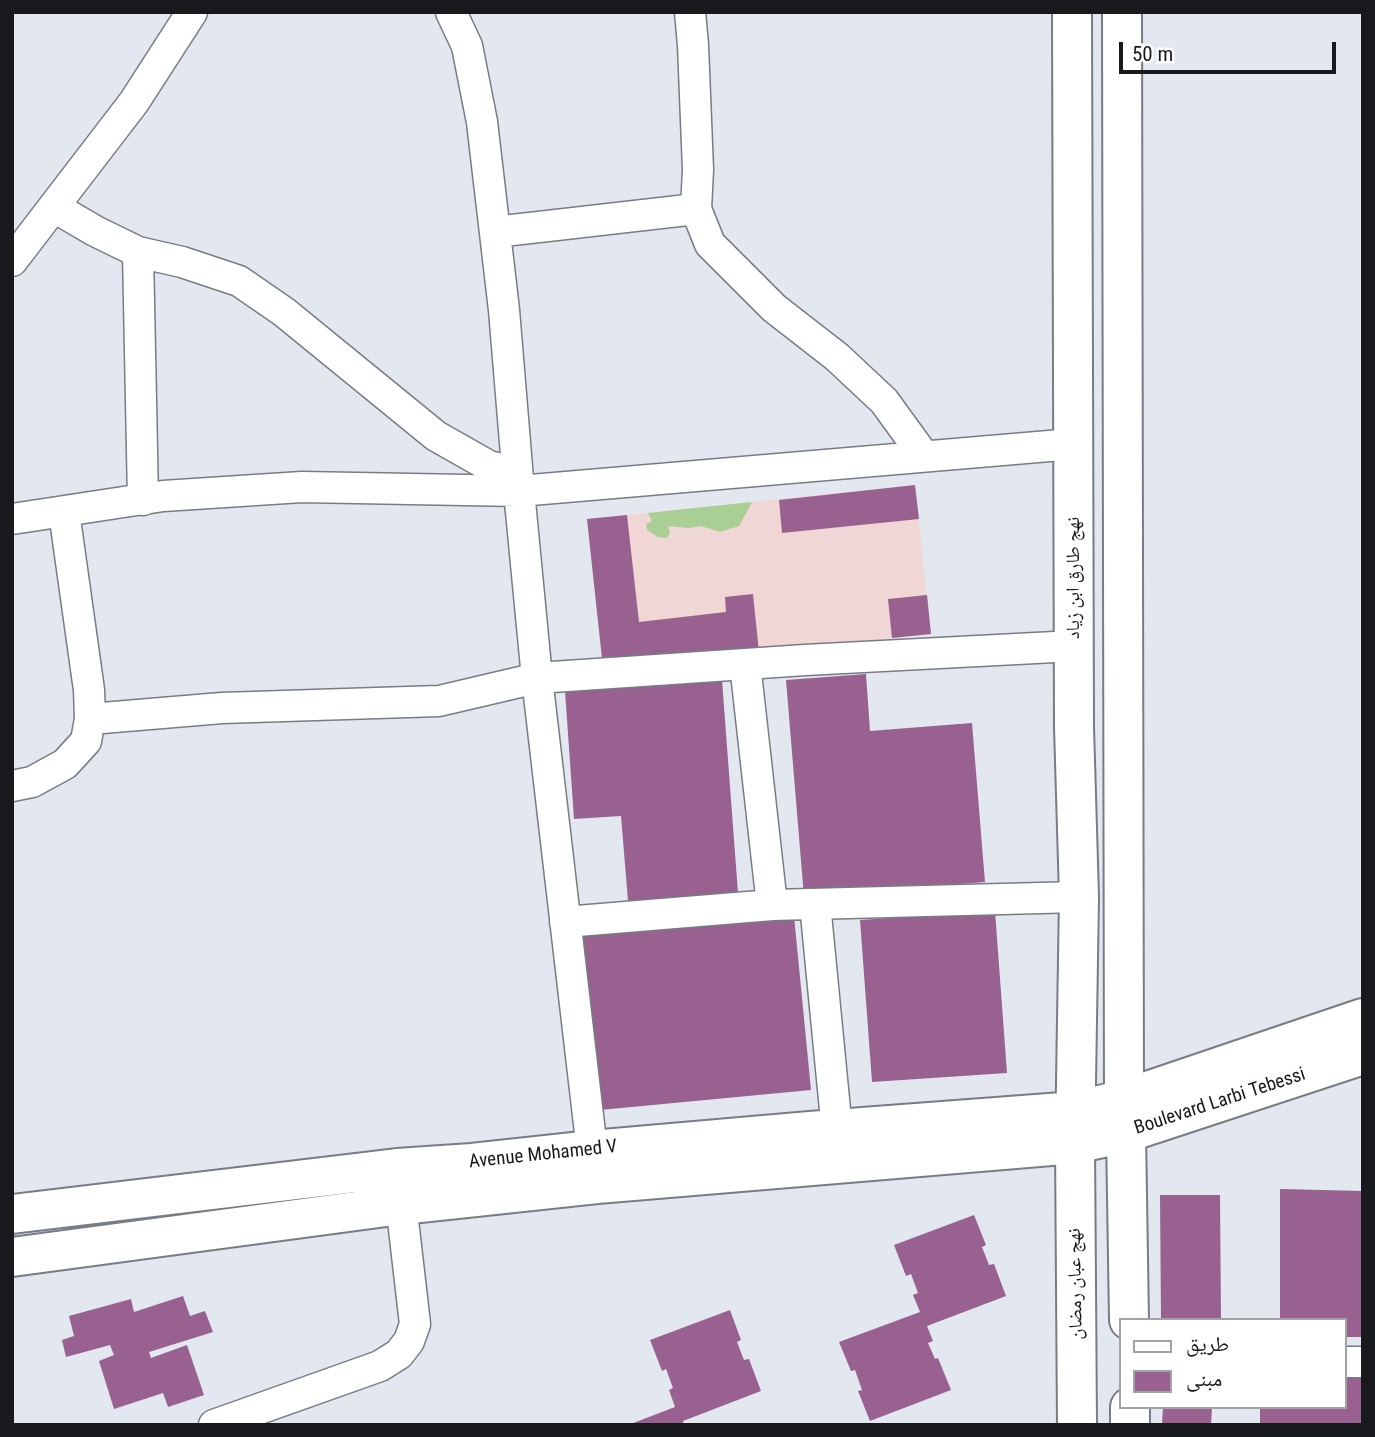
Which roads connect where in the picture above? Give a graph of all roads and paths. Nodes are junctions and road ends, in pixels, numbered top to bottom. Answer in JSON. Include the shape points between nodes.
{"nodes":[{"id":1,"x":192,"y":12,"type":"edge"},
{"id":2,"x":451,"y":12,"type":"edge"},
{"id":3,"x":690,"y":12,"type":"edge"},
{"id":4,"x":1072,"y":12,"type":"edge"},
{"id":5,"x":1122,"y":12,"type":"edge"},
{"id":6,"x":54,"y":206,"type":"junction"},
{"id":7,"x":696,"y":209,"type":"junction"},
{"id":8,"x":12,"y":221,"type":"edge"},
{"id":9,"x":495,"y":232,"type":"junction"},
{"id":10,"x":138,"y":252,"type":"junction"},
{"id":11,"x":15,"y":257,"type":"edge"},
{"id":12,"x":1073,"y":444,"type":"junction"},
{"id":13,"x":924,"y":456,"type":"junction"},
{"id":14,"x":518,"y":482,"type":"junction"},
{"id":15,"x":144,"y":500,"type":"junction"},
{"id":16,"x":64,"y":512,"type":"junction"},
{"id":17,"x":12,"y":519,"type":"edge"},
{"id":18,"x":1074,"y":646,"type":"junction"},
{"id":19,"x":745,"y":664,"type":"junction"},
{"id":20,"x":537,"y":678,"type":"junction"},
{"id":21,"x":90,"y":719,"type":"junction"},
{"id":22,"x":12,"y":786,"type":"edge"},
{"id":23,"x":1079,"y":897,"type":"junction"},
{"id":24,"x":815,"y":904,"type":"junction"},
{"id":25,"x":772,"y":905,"type":"junction"},
{"id":26,"x":565,"y":922,"type":"junction"},
{"id":27,"x":1363,"y":1018,"type":"edge"},
{"id":28,"x":1363,"y":1055,"type":"edge"},
{"id":29,"x":1125,"y":1116,"type":"junction"},
{"id":30,"x":1075,"y":1127,"type":"junction"},
{"id":31,"x":839,"y":1147,"type":"junction"},
{"id":32,"x":592,"y":1150,"type":"junction"},
{"id":33,"x":397,"y":1168,"type":"junction"},
{"id":34,"x":401,"y":1206,"type":"junction"},
{"id":35,"x":12,"y":1214,"type":"edge"},
{"id":36,"x":12,"y":1257,"type":"edge"},
{"id":37,"x":1129,"y":1318,"type":"edge"},
{"id":38,"x":214,"y":1425,"type":"edge"},
{"id":39,"x":1077,"y":1425,"type":"edge"}],
"edges":[{"from":1,"to":6,"type":"street","via":[[134,102]]},
{"from":2,"to":9,"type":"street","via":[[467,46],[482,122]]},
{"from":3,"to":7,"type":"street"},
{"from":4,"to":12,"type":"main road","name":"نهج طارق ابن زياد"},
{"from":5,"to":29,"type":"main road"},
{"from":6,"to":10,"type":"street"},
{"from":6,"to":11,"type":"street"},
{"from":7,"to":9,"type":"street"},
{"from":7,"to":13,"type":"street","via":[[710,244],[774,308],[884,401]]},
{"from":8,"to":11,"type":"street"},
{"from":9,"to":14,"type":"street"},
{"from":10,"to":14,"type":"street","via":[[239,281],[436,436]]},
{"from":10,"to":15,"type":"street"},
{"from":12,"to":13,"type":"street"},
{"from":12,"to":18,"type":"main road","name":"نهج طارق ابن زياد"},
{"from":13,"to":14,"type":"street"},
{"from":14,"to":15,"type":"street","via":[[372,490],[321,487]]},
{"from":14,"to":20,"type":"street"},
{"from":15,"to":16,"type":"street"},
{"from":16,"to":17,"type":"street"},
{"from":16,"to":21,"type":"street"},
{"from":18,"to":19,"type":"street"},
{"from":18,"to":23,"type":"main road","name":"نهج طارق ابن زياد"},
{"from":19,"to":20,"type":"street"},
{"from":19,"to":25,"type":"street"},
{"from":20,"to":21,"type":"street","via":[[439,701],[222,708]]},
{"from":20,"to":26,"type":"street"},
{"from":21,"to":22,"type":"street","via":[[86,741],[65,764],[32,782]]},
{"from":23,"to":24,"type":"street"},
{"from":23,"to":30,"type":"main road","name":"نهج طارق ابن زياد"},
{"from":24,"to":25,"type":"street"},
{"from":24,"to":31,"type":"street"},
{"from":25,"to":26,"type":"street"},
{"from":26,"to":32,"type":"street"},
{"from":27,"to":29,"type":"main road","name":"Boulevard Larbi Tebessi"},
{"from":28,"to":29,"type":"main road","name":"Boulevard Larbi Tebessi"},
{"from":29,"to":30,"type":"main road","name":"Boulevard Larbi Tebessi"},
{"from":29,"to":37,"type":"main road"},
{"from":30,"to":31,"type":"main road","name":"Avenue Mohamed V"},
{"from":30,"to":39,"type":"main road","name":"نهج عبان رمضان"},
{"from":31,"to":32,"type":"main road","name":"Avenue Mohamed V"},
{"from":31,"to":34,"type":"main road","name":"Avenue Mohamed V","via":[[597,1184]]},
{"from":32,"to":33,"type":"main road","name":"Avenue Mohamed V"},
{"from":33,"to":34,"type":"street"},
{"from":33,"to":35,"type":"main road","name":"Avenue Mohamed V"},
{"from":34,"to":36,"type":"main road","name":"Avenue Mohamed V"},
{"from":34,"to":38,"type":"street","via":[[415,1324],[398,1354],[380,1366]]}]}
